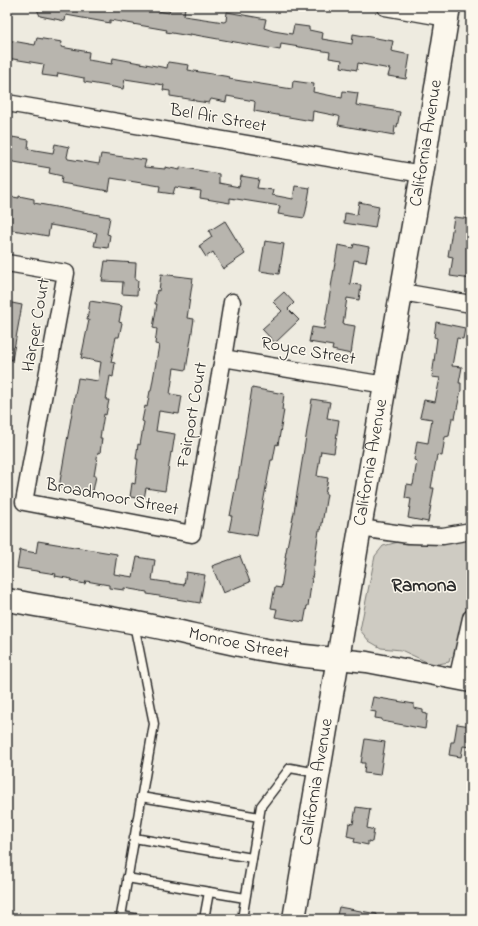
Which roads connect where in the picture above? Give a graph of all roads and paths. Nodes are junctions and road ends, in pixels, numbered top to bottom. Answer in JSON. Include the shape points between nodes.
{"nodes":[{"id":1,"x":385,"y":7,"type":"edge"},
{"id":2,"x":448,"y":12,"type":"edge"},
{"id":3,"x":7,"y":103,"type":"edge"},
{"id":4,"x":422,"y":174,"type":"junction"},
{"id":5,"x":7,"y":263,"type":"edge"},
{"id":6,"x":402,"y":292,"type":"junction"},
{"id":7,"x":232,"y":302,"type":"dead end"},
{"id":8,"x":471,"y":304,"type":"edge"},
{"id":9,"x":224,"y":358,"type":"junction"},
{"id":10,"x":385,"y":385,"type":"junction"},
{"id":11,"x":24,"y":502,"type":"joint"},
{"id":12,"x":360,"y":528,"type":"junction"},
{"id":13,"x":471,"y":531,"type":"edge"},
{"id":14,"x":192,"y":534,"type":"joint"},
{"id":15,"x":7,"y":601,"type":"edge"},
{"id":16,"x":471,"y":618,"type":"edge"},
{"id":17,"x":133,"y":623,"type":"junction"},
{"id":18,"x":338,"y":659,"type":"junction"},
{"id":19,"x":464,"y":681,"type":"edge"},
{"id":20,"x":319,"y":773,"type":"junction"},
{"id":21,"x":141,"y":797,"type":"junction"},
{"id":22,"x":259,"y":817,"type":"junction"},
{"id":23,"x":134,"y":838,"type":"junction"},
{"id":24,"x":252,"y":858,"type":"junction"},
{"id":25,"x":127,"y":878,"type":"junction"},
{"id":26,"x":209,"y":892,"type":"junction"},
{"id":27,"x":245,"y":898,"type":"junction"},
{"id":28,"x":140,"y":919,"type":"edge"},
{"id":29,"x":204,"y":919,"type":"edge"},
{"id":30,"x":242,"y":919,"type":"edge"},
{"id":31,"x":294,"y":919,"type":"edge"}],
"edges":[{"from":1,"to":2,"type":"street"},
{"from":2,"to":4,"type":"main road","name":"California Avenue"},
{"from":3,"to":4,"type":"street","name":"Bel Air Street"},
{"from":4,"to":6,"type":"main road","name":"California Avenue"},
{"from":5,"to":11,"type":"street","name":"Harper Court","via":[[66,273]]},
{"from":6,"to":8,"type":"street"},
{"from":6,"to":10,"type":"main road","name":"California Avenue"},
{"from":7,"to":9,"type":"street","name":"Fairport Court"},
{"from":9,"to":10,"type":"street","name":"Royce Street"},
{"from":9,"to":14,"type":"street","name":"Fairport Court"},
{"from":10,"to":12,"type":"main road","name":"California Avenue"},
{"from":11,"to":14,"type":"street","name":"Broadmoor Street"},
{"from":12,"to":13,"type":"street","via":[[409,535],[443,536]]},
{"from":12,"to":18,"type":"main road","name":"California Avenue"},
{"from":15,"to":17,"type":"main road","name":"Monroe Street"},
{"from":16,"to":19,"type":"street"},
{"from":17,"to":18,"type":"main road","name":"Monroe Street","via":[[304,656]]},
{"from":17,"to":21,"type":"lane","via":[[154,724]]},
{"from":18,"to":19,"type":"street","name":"Monroe Street","via":[[367,662]]},
{"from":18,"to":20,"type":"main road","name":"California Avenue"},
{"from":20,"to":22,"type":"lane","via":[[290,768],[261,806]]},
{"from":20,"to":31,"type":"main road","name":"California Avenue"},
{"from":21,"to":22,"type":"lane"},
{"from":21,"to":23,"type":"lane"},
{"from":22,"to":24,"type":"lane"},
{"from":23,"to":24,"type":"lane"},
{"from":23,"to":25,"type":"lane"},
{"from":24,"to":27,"type":"lane"},
{"from":25,"to":26,"type":"lane"},
{"from":25,"to":28,"type":"lane","via":[[121,916]]},
{"from":26,"to":27,"type":"lane"},
{"from":26,"to":29,"type":"lane"},
{"from":27,"to":30,"type":"lane"}]}
